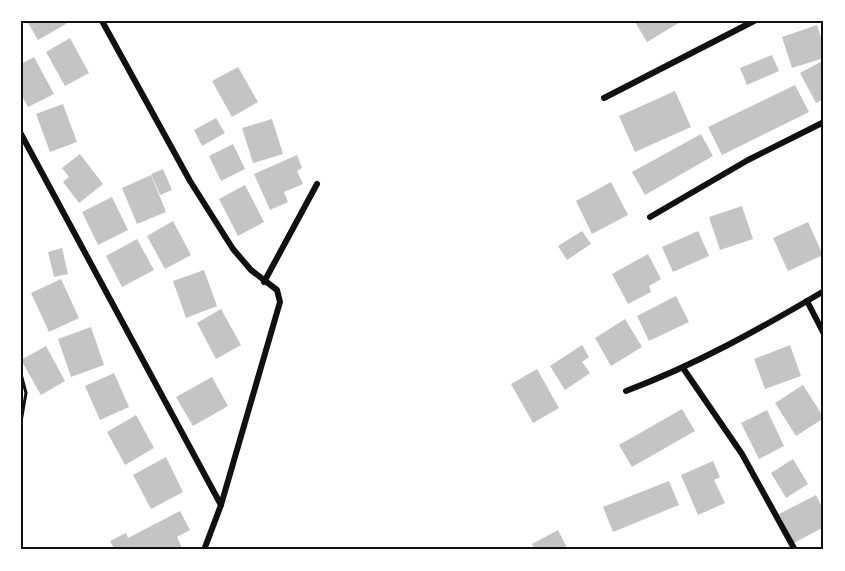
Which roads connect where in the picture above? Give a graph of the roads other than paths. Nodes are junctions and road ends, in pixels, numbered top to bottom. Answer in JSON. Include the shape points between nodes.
{"nodes":[{"id":1,"x":102,"y":21,"type":"edge"},
{"id":2,"x":754,"y":21,"type":"edge"},
{"id":3,"x":604,"y":98,"type":"dead end"},
{"id":4,"x":824,"y":122,"type":"edge"},
{"id":5,"x":21,"y":134,"type":"edge"},
{"id":6,"x":316,"y":184,"type":"dead end"},
{"id":7,"x":650,"y":217,"type":"dead end"},
{"id":8,"x":264,"y":282,"type":"junction"},
{"id":9,"x":824,"y":291,"type":"edge"},
{"id":10,"x":807,"y":301,"type":"junction"},
{"id":11,"x":824,"y":334,"type":"edge"},
{"id":12,"x":683,"y":368,"type":"junction"},
{"id":13,"x":626,"y":391,"type":"dead end"},
{"id":14,"x":221,"y":505,"type":"junction"},
{"id":15,"x":204,"y":550,"type":"edge"},
{"id":16,"x":795,"y":550,"type":"edge"}],
"edges":[{"from":1,"to":8,"type":"street","via":[[190,181],[233,249]]},
{"from":2,"to":3,"type":"street"},
{"from":4,"to":7,"type":"street","via":[[748,160]]},
{"from":5,"to":14,"type":"street"},
{"from":6,"to":8,"type":"street"},
{"from":8,"to":14,"type":"street","via":[[277,290],[280,302]]},
{"from":9,"to":10,"type":"street"},
{"from":10,"to":11,"type":"street"},
{"from":10,"to":12,"type":"street"},
{"from":12,"to":13,"type":"street"},
{"from":12,"to":16,"type":"street","via":[[742,454]]},
{"from":14,"to":15,"type":"street"}]}
